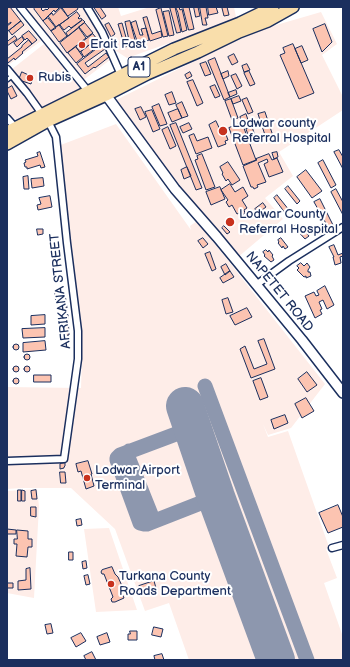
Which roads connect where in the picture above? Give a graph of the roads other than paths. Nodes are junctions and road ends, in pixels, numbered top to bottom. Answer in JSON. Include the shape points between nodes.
{"nodes":[{"id":1,"x":20,"y":7,"type":"edge"},
{"id":2,"x":87,"y":7,"type":"edge"},
{"id":3,"x":274,"y":7,"type":"edge"},
{"id":4,"x":293,"y":7,"type":"edge"},
{"id":5,"x":7,"y":69,"type":"edge"},
{"id":6,"x":121,"y":75,"type":"junction"},
{"id":7,"x":10,"y":78,"type":"edge"},
{"id":8,"x":88,"y":91,"type":"junction"},
{"id":9,"x":106,"y":95,"type":"junction"},
{"id":10,"x":7,"y":118,"type":"edge"},
{"id":11,"x":45,"y":118,"type":"junction"},
{"id":12,"x":11,"y":129,"type":"edge"},
{"id":13,"x":7,"y":144,"type":"edge"},
{"id":14,"x":343,"y":226,"type":"edge"},
{"id":15,"x":256,"y":285,"type":"junction"},
{"id":16,"x":343,"y":393,"type":"edge"},
{"id":17,"x":7,"y":460,"type":"edge"},
{"id":18,"x":343,"y":545,"type":"edge"},
{"id":19,"x":332,"y":548,"type":"dead end"}],
"edges":[{"from":1,"to":8,"type":"street"},
{"from":2,"to":6,"type":"street","via":[[102,32]]},
{"from":3,"to":6,"type":"highway","number":"A1","via":[[174,49]]},
{"from":4,"to":9,"type":"highway","number":"A1"},
{"from":5,"to":7,"type":"street","name":"AFRIKANA STREET"},
{"from":6,"to":8,"type":"highway","number":"A1"},
{"from":7,"to":11,"type":"street","name":"AFRIKANA STREET","via":[[27,93]]},
{"from":8,"to":11,"type":"highway","number":"A1"},
{"from":9,"to":11,"type":"highway","number":"A1"},
{"from":9,"to":15,"type":"main road","name":"NAPETET ROAD","via":[[175,189]]},
{"from":10,"to":12,"type":"street"},
{"from":11,"to":12,"type":"highway","number":"A1"},
{"from":11,"to":13,"type":"highway","number":"A1"},
{"from":11,"to":17,"type":"street","name":"AFRIKANA STREET","via":[[56,137],[78,331],[78,359],[64,459]]},
{"from":14,"to":15,"type":"street"},
{"from":15,"to":16,"type":"main road","name":"NAPETET ROAD"},
{"from":18,"to":19,"type":"street"}]}
